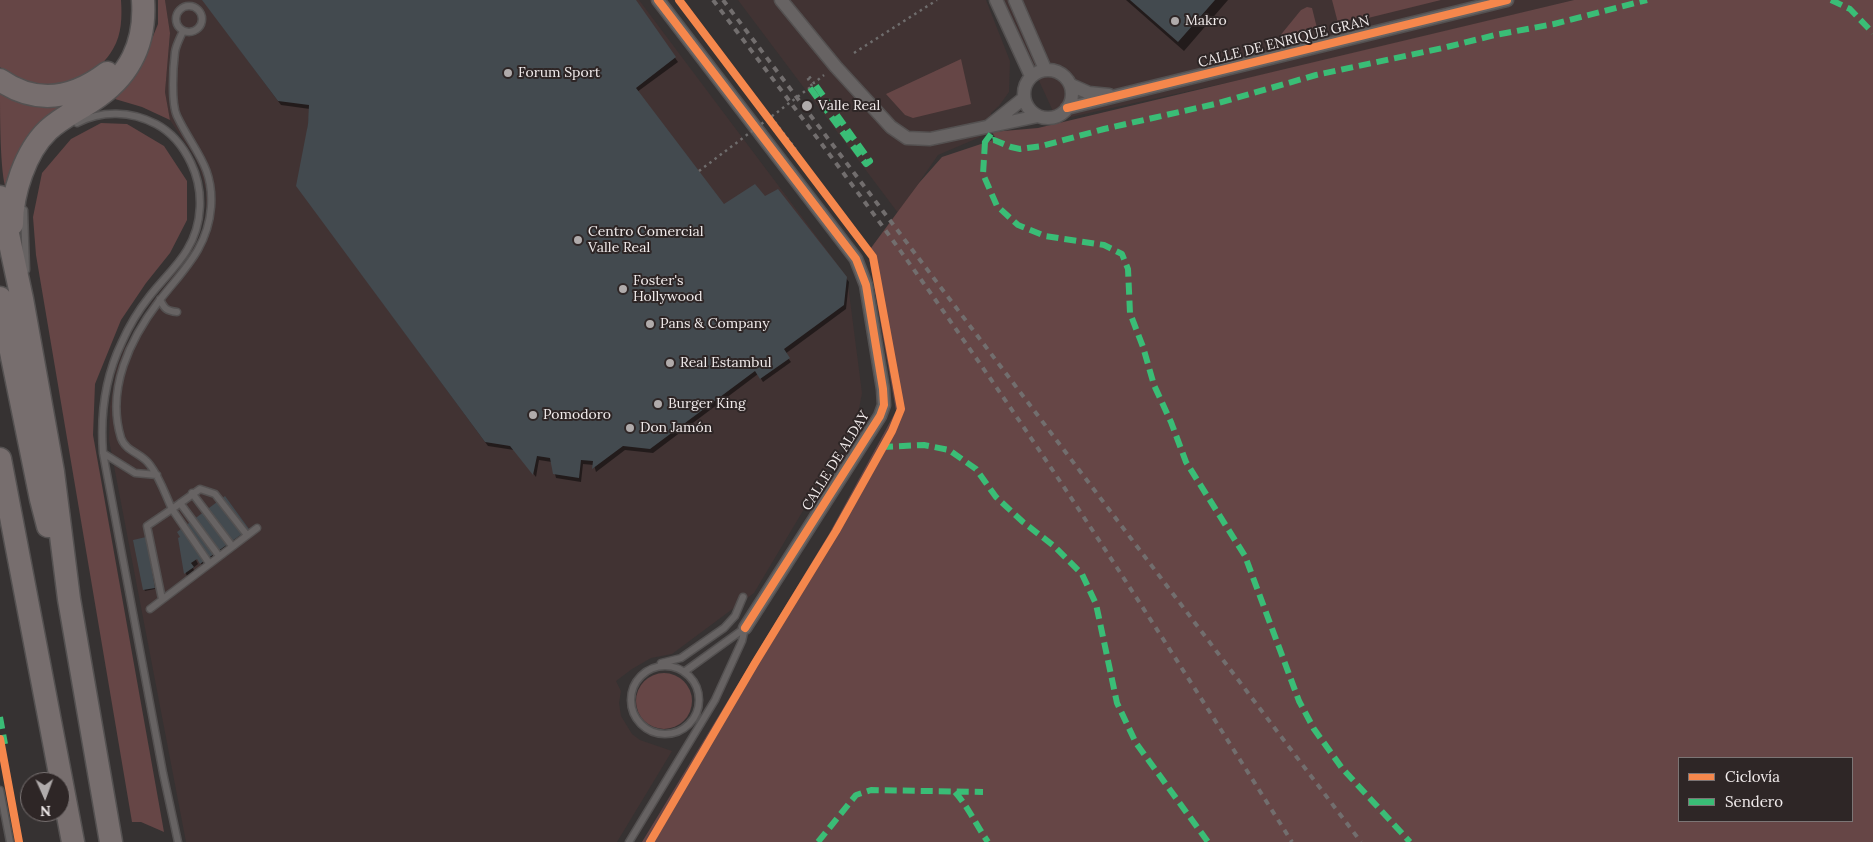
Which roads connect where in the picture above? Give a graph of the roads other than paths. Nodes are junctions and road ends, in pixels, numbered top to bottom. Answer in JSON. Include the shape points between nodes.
{"nodes":[{"id":1,"x":143,"y":0,"type":"edge"},
{"id":2,"x":658,"y":0,"type":"edge"},
{"id":3,"x":781,"y":0,"type":"edge"},
{"id":4,"x":996,"y":0,"type":"edge"},
{"id":5,"x":1015,"y":0,"type":"edge"},
{"id":6,"x":1463,"y":0,"type":"edge"},
{"id":7,"x":1505,"y":0,"type":"edge"},
{"id":8,"x":184,"y":3,"type":"edge"},
{"id":9,"x":1457,"y":12,"type":"junction"},
{"id":10,"x":142,"y":24,"type":"junction"},
{"id":11,"x":183,"y":31,"type":"junction"},
{"id":12,"x":1045,"y":69,"type":"junction"},
{"id":13,"x":1031,"y":76,"type":"junction"},
{"id":14,"x":0,"y":80,"type":"edge"},
{"id":15,"x":1071,"y":85,"type":"junction"},
{"id":16,"x":1116,"y":96,"type":"junction"},
{"id":17,"x":1024,"y":98,"type":"junction"},
{"id":18,"x":1067,"y":108,"type":"junction"},
{"id":19,"x":1038,"y":116,"type":"junction"},
{"id":20,"x":988,"y":126,"type":"junction"},
{"id":21,"x":69,"y":127,"type":"dead end"},
{"id":22,"x":0,"y":197,"type":"edge"},
{"id":23,"x":24,"y":203,"type":"dead end"},
{"id":24,"x":13,"y":255,"type":"junction"},
{"id":25,"x":27,"y":281,"type":"dead end"},
{"id":26,"x":28,"y":290,"type":"dead end"},
{"id":27,"x":0,"y":298,"type":"edge"},
{"id":28,"x":160,"y":300,"type":"junction"},
{"id":29,"x":177,"y":312,"type":"dead end"},
{"id":30,"x":37,"y":378,"type":"junction"},
{"id":31,"x":103,"y":453,"type":"junction"},
{"id":32,"x":0,"y":459,"type":"edge"},
{"id":33,"x":156,"y":475,"type":"junction"},
{"id":34,"x":192,"y":493,"type":"junction"},
{"id":35,"x":180,"y":502,"type":"junction"},
{"id":36,"x":172,"y":509,"type":"junction"},
{"id":37,"x":257,"y":528,"type":"dead end"},
{"id":38,"x":247,"y":535,"type":"junction"},
{"id":39,"x":232,"y":546,"type":"junction"},
{"id":40,"x":219,"y":556,"type":"junction"},
{"id":41,"x":209,"y":564,"type":"junction"},
{"id":42,"x":743,"y":596,"type":"dead end"},
{"id":43,"x":69,"y":599,"type":"junction"},
{"id":44,"x":162,"y":599,"type":"junction"},
{"id":45,"x":150,"y":609,"type":"dead end"},
{"id":46,"x":745,"y":628,"type":"junction"},
{"id":47,"x":652,"y":669,"type":"junction"},
{"id":48,"x":684,"y":672,"type":"junction"},
{"id":49,"x":714,"y":700,"type":"junction"},
{"id":50,"x":694,"y":718,"type":"junction"},
{"id":51,"x":0,"y":790,"type":"edge"},
{"id":52,"x":10,"y":842,"type":"edge"},
{"id":53,"x":73,"y":842,"type":"edge"},
{"id":54,"x":111,"y":842,"type":"edge"},
{"id":55,"x":178,"y":842,"type":"edge"},
{"id":56,"x":629,"y":842,"type":"edge"}],
"edges":[{"from":1,"to":10,"type":"highway"},
{"from":2,"to":46,"type":"street","name":"CALLE DE ALDAY","via":[[856,259],[866,285],[883,389],[884,405],[880,416]]},
{"from":3,"to":20,"type":"street","via":[[836,67],[902,136],[930,139]]},
{"from":4,"to":13,"type":"street"},
{"from":5,"to":12,"type":"street"},
{"from":6,"to":9,"type":"street"},
{"from":7,"to":9,"type":"street","name":"CALLE DE ENRIQUE GRAN"},
{"from":8,"to":11,"type":"lane","via":[[175,17],[177,26]]},
{"from":8,"to":11,"type":"lane","via":[[196,8],[202,19],[196,30]]},
{"from":9,"to":16,"type":"street","name":"CALLE DE ENRIQUE GRAN"},
{"from":10,"to":14,"type":"highway","via":[[127,52],[115,66],[90,85],[72,93],[41,96],[12,88]]},
{"from":10,"to":24,"type":"highway","via":[[137,48],[121,77],[48,129],[36,143],[17,186],[12,216]]},
{"from":11,"to":28,"type":"lane","via":[[175,51],[175,108],[205,165],[211,206],[205,236],[198,250]]},
{"from":12,"to":13,"type":"street"},
{"from":12,"to":15,"type":"street","via":[[1061,73]]},
{"from":13,"to":17,"type":"street","via":[[1026,82]]},
{"from":15,"to":16,"type":"street","name":"CALLE DE ENRIQUE GRAN","via":[[1089,93]]},
{"from":15,"to":18,"type":"street"},
{"from":16,"to":18,"type":"street","name":"CALLE DE ENRIQUE GRAN"},
{"from":17,"to":19,"type":"street","via":[[1026,106]]},
{"from":17,"to":20,"type":"street"},
{"from":18,"to":19,"type":"street","via":[[1054,117]]},
{"from":19,"to":20,"type":"street"},
{"from":21,"to":31,"type":"lane","via":[[88,117],[111,113],[154,123],[171,134],[183,148],[197,176],[200,194],[198,222],[192,241],[145,302],[116,356],[104,398]]},
{"from":22,"to":24,"type":"highway"},
{"from":23,"to":25,"type":"lane"},
{"from":24,"to":30,"type":"highway"},
{"from":26,"to":30,"type":"lane"},
{"from":27,"to":43,"type":"highway","via":[[41,499]]},
{"from":28,"to":29,"type":"lane","via":[[168,311]]},
{"from":28,"to":33,"type":"lane","via":[[126,358],[118,385],[116,413],[122,442],[149,463]]},
{"from":30,"to":43,"type":"highway"},
{"from":31,"to":33,"type":"lane","via":[[135,473]]},
{"from":31,"to":55,"type":"lane"},
{"from":32,"to":53,"type":"highway"},
{"from":33,"to":36,"type":"lane"},
{"from":34,"to":35,"type":"lane"},
{"from":34,"to":38,"type":"lane","via":[[200,489],[215,494]]},
{"from":34,"to":39,"type":"lane"},
{"from":35,"to":36,"type":"lane"},
{"from":35,"to":40,"type":"lane"},
{"from":36,"to":41,"type":"lane"},
{"from":36,"to":44,"type":"lane","via":[[147,526]]},
{"from":37,"to":38,"type":"lane"},
{"from":38,"to":39,"type":"lane"},
{"from":39,"to":40,"type":"lane"},
{"from":40,"to":41,"type":"lane"},
{"from":41,"to":44,"type":"lane"},
{"from":42,"to":47,"type":"lane","via":[[735,616],[724,628],[681,658],[660,663]]},
{"from":43,"to":54,"type":"highway"},
{"from":44,"to":45,"type":"lane"},
{"from":46,"to":48,"type":"lane"},
{"from":46,"to":49,"type":"lane"},
{"from":47,"to":48,"type":"lane","via":[[664,666]]},
{"from":47,"to":50,"type":"lane","via":[[641,675],[632,691],[631,705],[640,723],[658,733],[672,733]]},
{"from":48,"to":50,"type":"lane","via":[[699,695]]},
{"from":49,"to":50,"type":"lane"},
{"from":49,"to":56,"type":"lane"},
{"from":51,"to":52,"type":"lane"}]}
